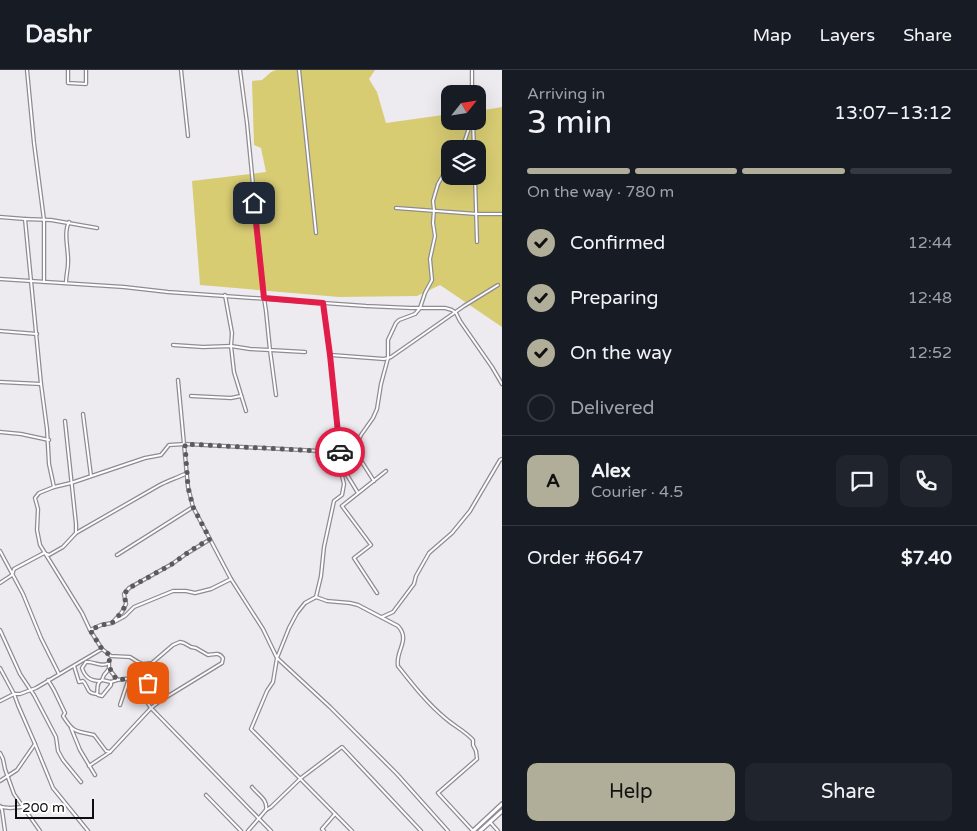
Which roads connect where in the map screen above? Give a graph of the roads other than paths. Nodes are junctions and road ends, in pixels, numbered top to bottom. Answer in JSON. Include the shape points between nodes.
{"nodes":[{"id":1,"x":27,"y":70,"type":"edge"},
{"id":2,"x":68,"y":70,"type":"edge"},
{"id":3,"x":86,"y":70,"type":"edge"},
{"id":4,"x":181,"y":70,"type":"edge"},
{"id":5,"x":240,"y":70,"type":"edge"},
{"id":6,"x":299,"y":70,"type":"edge"},
{"id":7,"x":472,"y":70,"type":"edge"},
{"id":8,"x":472,"y":85,"type":"edge"},
{"id":9,"x":188,"y":136,"type":"dead end"},
{"id":10,"x":441,"y":179,"type":"edge"},
{"id":11,"x":475,"y":185,"type":"edge"},
{"id":12,"x":396,"y":208,"type":"dead end"},
{"id":13,"x":434,"y":210,"type":"junction"},
{"id":14,"x":477,"y":214,"type":"junction"},
{"id":15,"x":502,"y":214,"type":"edge"},
{"id":16,"x":0,"y":217,"type":"edge"},
{"id":17,"x":25,"y":219,"type":"junction"},
{"id":18,"x":44,"y":220,"type":"junction"},
{"id":19,"x":69,"y":222,"type":"junction"},
{"id":20,"x":97,"y":228,"type":"dead end"},
{"id":21,"x":316,"y":233,"type":"dead end"},
{"id":22,"x":477,"y":242,"type":"dead end"},
{"id":23,"x":0,"y":279,"type":"edge"},
{"id":24,"x":30,"y":281,"type":"junction"},
{"id":25,"x":44,"y":282,"type":"junction"},
{"id":26,"x":66,"y":283,"type":"junction"},
{"id":27,"x":498,"y":285,"type":"dead end"},
{"id":28,"x":226,"y":295,"type":"junction"},
{"id":29,"x":264,"y":298,"type":"junction"},
{"id":30,"x":323,"y":303,"type":"junction"},
{"id":31,"x":420,"y":308,"type":"junction"},
{"id":32,"x":456,"y":313,"type":"junction"},
{"id":33,"x":0,"y":331,"type":"edge"},
{"id":34,"x":37,"y":334,"type":"junction"},
{"id":35,"x":173,"y":345,"type":"dead end"},
{"id":36,"x":230,"y":346,"type":"junction"},
{"id":37,"x":270,"y":350,"type":"junction"},
{"id":38,"x":305,"y":352,"type":"dead end"},
{"id":39,"x":330,"y":355,"type":"junction"},
{"id":40,"x":388,"y":358,"type":"junction"},
{"id":41,"x":178,"y":380,"type":"dead end"},
{"id":42,"x":0,"y":382,"type":"edge"},
{"id":43,"x":40,"y":384,"type":"junction"},
{"id":44,"x":502,"y":384,"type":"edge"},
{"id":45,"x":276,"y":395,"type":"dead end"},
{"id":46,"x":191,"y":396,"type":"dead end"},
{"id":47,"x":241,"y":396,"type":"junction"},
{"id":48,"x":246,"y":411,"type":"dead end"},
{"id":49,"x":83,"y":414,"type":"dead end"},
{"id":50,"x":65,"y":421,"type":"dead end"},
{"id":51,"x":0,"y":432,"type":"edge"},
{"id":52,"x":49,"y":440,"type":"junction"},
{"id":53,"x":185,"y":444,"type":"junction"},
{"id":54,"x":340,"y":452,"type":"junction"},
{"id":55,"x":360,"y":459,"type":"dead end"},
{"id":56,"x":502,"y":459,"type":"edge"},
{"id":57,"x":344,"y":470,"type":"junction"},
{"id":58,"x":386,"y":472,"type":"dead end"},
{"id":59,"x":187,"y":473,"type":"junction"},
{"id":60,"x":91,"y":476,"type":"junction"},
{"id":61,"x":374,"y":481,"type":"junction"},
{"id":62,"x":71,"y":483,"type":"junction"},
{"id":63,"x":54,"y":487,"type":"junction"},
{"id":64,"x":358,"y":493,"type":"junction"},
{"id":65,"x":193,"y":507,"type":"junction"},
{"id":66,"x":76,"y":533,"type":"junction"},
{"id":67,"x":210,"y":539,"type":"junction"},
{"id":68,"x":0,"y":552,"type":"edge"},
{"id":69,"x":44,"y":553,"type":"junction"},
{"id":70,"x":117,"y":555,"type":"dead end"},
{"id":71,"x":12,"y":575,"type":"junction"},
{"id":72,"x":231,"y":578,"type":"junction"},
{"id":73,"x":0,"y":583,"type":"edge"},
{"id":74,"x":377,"y":593,"type":"dead end"},
{"id":75,"x":316,"y":597,"type":"junction"},
{"id":76,"x":382,"y":618,"type":"junction"},
{"id":77,"x":112,"y":623,"type":"junction"},
{"id":78,"x":0,"y":630,"type":"edge"},
{"id":79,"x":90,"y":630,"type":"junction"},
{"id":80,"x":102,"y":649,"type":"junction"},
{"id":81,"x":111,"y":656,"type":"junction"},
{"id":82,"x":277,"y":658,"type":"junction"},
{"id":83,"x":83,"y":660,"type":"junction"},
{"id":84,"x":86,"y":662,"type":"junction"},
{"id":85,"x":109,"y":664,"type":"junction"},
{"id":86,"x":74,"y":665,"type":"junction"},
{"id":87,"x":0,"y":668,"type":"edge"},
{"id":88,"x":110,"y":669,"type":"junction"},
{"id":89,"x":59,"y":674,"type":"junction"},
{"id":90,"x":129,"y":678,"type":"junction"},
{"id":91,"x":48,"y":680,"type":"junction"},
{"id":92,"x":101,"y":680,"type":"junction"},
{"id":93,"x":117,"y":680,"type":"junction"},
{"id":94,"x":111,"y":682,"type":"junction"},
{"id":95,"x":152,"y":682,"type":"dead end"},
{"id":96,"x":30,"y":690,"type":"junction"},
{"id":97,"x":14,"y":694,"type":"junction"},
{"id":98,"x":97,"y":694,"type":"junction"},
{"id":99,"x":0,"y":701,"type":"edge"},
{"id":100,"x":120,"y":705,"type":"dead end"},
{"id":101,"x":152,"y":708,"type":"junction"},
{"id":102,"x":71,"y":728,"type":"junction"},
{"id":103,"x":35,"y":744,"type":"junction"},
{"id":104,"x":110,"y":752,"type":"junction"},
{"id":105,"x":0,"y":753,"type":"edge"},
{"id":106,"x":89,"y":766,"type":"junction"},
{"id":107,"x":95,"y":775,"type":"dead end"},
{"id":108,"x":7,"y":777,"type":"junction"},
{"id":109,"x":301,"y":778,"type":"junction"},
{"id":110,"x":0,"y":781,"type":"edge"},
{"id":111,"x":81,"y":782,"type":"dead end"},
{"id":112,"x":252,"y":787,"type":"dead end"},
{"id":113,"x":206,"y":795,"type":"dead end"},
{"id":114,"x":502,"y":804,"type":"edge"},
{"id":115,"x":0,"y":807,"type":"edge"},
{"id":116,"x":22,"y":807,"type":"junction"},
{"id":117,"x":266,"y":810,"type":"junction"},
{"id":118,"x":502,"y":812,"type":"edge"},
{"id":119,"x":335,"y":814,"type":"junction"},
{"id":120,"x":258,"y":819,"type":"junction"},
{"id":121,"x":490,"y":822,"type":"junction"},
{"id":122,"x":322,"y":830,"type":"edge"},
{"id":123,"x":5,"y":831,"type":"edge"},
{"id":124,"x":40,"y":831,"type":"edge"},
{"id":125,"x":88,"y":831,"type":"edge"},
{"id":126,"x":241,"y":831,"type":"edge"},
{"id":127,"x":248,"y":831,"type":"edge"},
{"id":128,"x":271,"y":831,"type":"edge"},
{"id":129,"x":352,"y":831,"type":"edge"},
{"id":130,"x":421,"y":831,"type":"edge"},
{"id":131,"x":448,"y":831,"type":"edge"},
{"id":132,"x":473,"y":831,"type":"edge"},
{"id":133,"x":480,"y":831,"type":"edge"},
{"id":134,"x":498,"y":831,"type":"edge"}],
"edges":[{"from":1,"to":18,"type":"street"},
{"from":2,"to":3,"type":"street","via":[[68,84],[86,84]]},
{"from":4,"to":9,"type":"street"},
{"from":5,"to":29,"type":"street"},
{"from":6,"to":21,"type":"street"},
{"from":7,"to":8,"type":"street"},
{"from":10,"to":13,"type":"street","via":[[433,201]]},
{"from":11,"to":14,"type":"street"},
{"from":12,"to":13,"type":"street"},
{"from":13,"to":14,"type":"street"},
{"from":13,"to":31,"type":"street","via":[[435,236],[430,259],[432,280]]},
{"from":14,"to":15,"type":"street"},
{"from":14,"to":22,"type":"street"},
{"from":16,"to":17,"type":"street"},
{"from":17,"to":18,"type":"street"},
{"from":17,"to":24,"type":"street"},
{"from":18,"to":19,"type":"street"},
{"from":18,"to":25,"type":"street"},
{"from":19,"to":20,"type":"street"},
{"from":19,"to":26,"type":"street","via":[[66,232]]},
{"from":23,"to":24,"type":"street"},
{"from":24,"to":25,"type":"street"},
{"from":24,"to":34,"type":"street"},
{"from":25,"to":26,"type":"street"},
{"from":26,"to":28,"type":"street"},
{"from":27,"to":32,"type":"street"},
{"from":28,"to":29,"type":"street"},
{"from":28,"to":36,"type":"street","via":[[232,333]]},
{"from":29,"to":30,"type":"street"},
{"from":29,"to":37,"type":"street"},
{"from":30,"to":31,"type":"street"},
{"from":30,"to":39,"type":"street"},
{"from":31,"to":32,"type":"street","via":[[445,308]]},
{"from":31,"to":40,"type":"street","via":[[396,323],[388,340]]},
{"from":32,"to":40,"type":"street"},
{"from":32,"to":44,"type":"street"},
{"from":33,"to":34,"type":"street"},
{"from":34,"to":43,"type":"street"},
{"from":35,"to":36,"type":"street"},
{"from":36,"to":37,"type":"street"},
{"from":36,"to":47,"type":"street"},
{"from":37,"to":38,"type":"street"},
{"from":37,"to":45,"type":"street"},
{"from":39,"to":40,"type":"street"},
{"from":39,"to":54,"type":"street"},
{"from":40,"to":57,"type":"street","via":[[377,409],[355,448],[346,457]]},
{"from":41,"to":53,"type":"street"},
{"from":42,"to":43,"type":"street"},
{"from":43,"to":52,"type":"street"},
{"from":46,"to":47,"type":"street"},
{"from":47,"to":48,"type":"street"},
{"from":49,"to":60,"type":"street"},
{"from":50,"to":62,"type":"street"},
{"from":51,"to":52,"type":"street"},
{"from":52,"to":63,"type":"street","via":[[49,464]]},
{"from":53,"to":54,"type":"street"},
{"from":53,"to":59,"type":"street"},
{"from":53,"to":60,"type":"street","via":[[169,445],[161,454]]},
{"from":54,"to":57,"type":"street"},
{"from":55,"to":61,"type":"street"},
{"from":56,"to":76,"type":"street","via":[[470,511],[429,553],[405,597]]},
{"from":57,"to":64,"type":"street"},
{"from":57,"to":75,"type":"street","via":[[342,496],[334,501],[331,512]]},
{"from":58,"to":61,"type":"street"},
{"from":59,"to":65,"type":"street"},
{"from":59,"to":66,"type":"street"},
{"from":60,"to":62,"type":"street"},
{"from":61,"to":64,"type":"street"},
{"from":62,"to":63,"type":"street"},
{"from":62,"to":66,"type":"street"},
{"from":63,"to":69,"type":"street","via":[[39,492],[35,498],[40,545]]},
{"from":64,"to":74,"type":"street","via":[[342,506],[371,545],[354,558]]},
{"from":65,"to":67,"type":"street"},
{"from":65,"to":70,"type":"street"},
{"from":66,"to":69,"type":"street","via":[[63,547],[48,555]]},
{"from":67,"to":72,"type":"street"},
{"from":67,"to":77,"type":"street","via":[[129,588],[124,594],[125,608]]},
{"from":68,"to":71,"type":"street"},
{"from":69,"to":71,"type":"street","via":[[14,569]]},
{"from":69,"to":79,"type":"street"},
{"from":71,"to":73,"type":"street"},
{"from":71,"to":89,"type":"street"},
{"from":72,"to":77,"type":"street","via":[[216,587],[195,593],[173,591],[134,607],[126,616]]},
{"from":72,"to":82,"type":"street"},
{"from":75,"to":76,"type":"street","via":[[358,605]]},
{"from":75,"to":82,"type":"street","via":[[297,613]]},
{"from":76,"to":132,"type":"street","via":[[402,630],[404,638],[398,666],[422,696],[473,740],[477,759],[438,793]]},
{"from":77,"to":79,"type":"street"},
{"from":78,"to":96,"type":"street"},
{"from":79,"to":80,"type":"street"},
{"from":80,"to":81,"type":"street"},
{"from":80,"to":83,"type":"street"},
{"from":81,"to":85,"type":"street"},
{"from":81,"to":101,"type":"street","via":[[130,656],[142,664],[152,663],[180,642],[208,655],[221,654],[222,663]]},
{"from":82,"to":109,"type":"street","via":[[273,682],[252,729]]},
{"from":82,"to":131,"type":"street","via":[[397,774]]},
{"from":83,"to":84,"type":"street"},
{"from":83,"to":86,"type":"street"},
{"from":84,"to":85,"type":"street"},
{"from":84,"to":92,"type":"street","via":[[83,673],[88,678]]},
{"from":85,"to":88,"type":"street"},
{"from":86,"to":89,"type":"street"},
{"from":86,"to":98,"type":"street","via":[[79,682],[83,681],[87,690]]},
{"from":87,"to":97,"type":"street"},
{"from":88,"to":92,"type":"street"},
{"from":88,"to":93,"type":"street"},
{"from":89,"to":91,"type":"street"},
{"from":90,"to":93,"type":"street"},
{"from":90,"to":95,"type":"street","via":[[143,684]]},
{"from":90,"to":100,"type":"street"},
{"from":90,"to":101,"type":"street"},
{"from":91,"to":96,"type":"street"},
{"from":91,"to":102,"type":"street"},
{"from":92,"to":94,"type":"street"},
{"from":92,"to":98,"type":"street"},
{"from":93,"to":94,"type":"street"},
{"from":94,"to":98,"type":"street","via":[[102,696]]},
{"from":96,"to":97,"type":"street"},
{"from":96,"to":111,"type":"street","via":[[56,738],[58,751]]},
{"from":97,"to":99,"type":"street"},
{"from":97,"to":103,"type":"street"},
{"from":101,"to":104,"type":"street"},
{"from":101,"to":120,"type":"street"},
{"from":102,"to":104,"type":"street","via":[[94,735]]},
{"from":102,"to":106,"type":"street"},
{"from":103,"to":108,"type":"street","via":[[17,770]]},
{"from":103,"to":125,"type":"street","via":[[53,788]]},
{"from":104,"to":106,"type":"street"},
{"from":105,"to":108,"type":"street"},
{"from":106,"to":107,"type":"street"},
{"from":108,"to":110,"type":"street"},
{"from":108,"to":116,"type":"street"},
{"from":109,"to":117,"type":"street"},
{"from":109,"to":119,"type":"street"},
{"from":109,"to":130,"type":"street","via":[[342,747]]},
{"from":112,"to":117,"type":"street","via":[[264,800]]},
{"from":113,"to":126,"type":"street"},
{"from":114,"to":132,"type":"main road"},
{"from":115,"to":116,"type":"street"},
{"from":115,"to":123,"type":"street"},
{"from":116,"to":124,"type":"street"},
{"from":117,"to":120,"type":"street"},
{"from":118,"to":121,"type":"main road"},
{"from":119,"to":122,"type":"street"},
{"from":119,"to":129,"type":"street"},
{"from":120,"to":127,"type":"street"},
{"from":120,"to":128,"type":"street"},
{"from":121,"to":133,"type":"main road"},
{"from":121,"to":134,"type":"street"}]}
